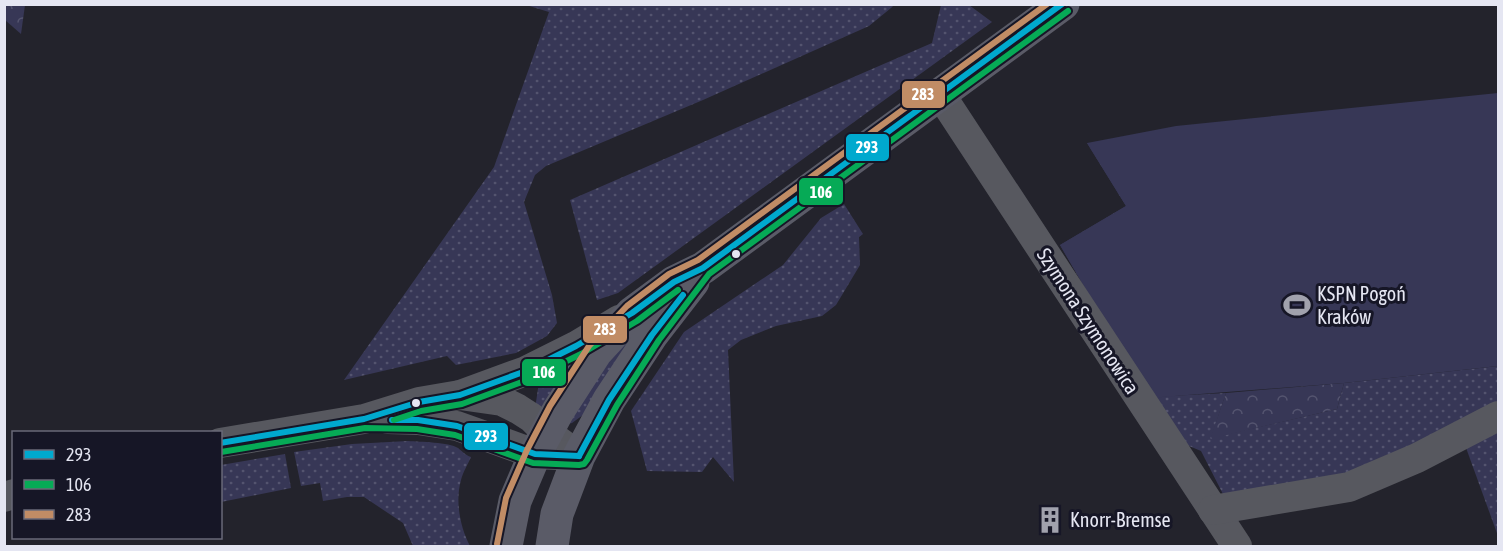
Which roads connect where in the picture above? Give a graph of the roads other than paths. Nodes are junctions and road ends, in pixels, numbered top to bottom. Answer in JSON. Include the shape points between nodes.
{"nodes":[{"id":1,"x":1063,"y":4,"type":"edge"},
{"id":2,"x":940,"y":94,"type":"junction"},
{"id":3,"x":703,"y":268,"type":"junction"},
{"id":4,"x":632,"y":313,"type":"junction"},
{"id":5,"x":460,"y":394,"type":"junction"},
{"id":6,"x":1498,"y":416,"type":"edge"},
{"id":7,"x":364,"y":419,"type":"junction"},
{"id":8,"x":222,"y":443,"type":"edge"},
{"id":9,"x":540,"y":443,"type":"junction"},
{"id":10,"x":579,"y":456,"type":"junction"},
{"id":11,"x":1214,"y":510,"type":"junction"},
{"id":12,"x":506,"y":546,"type":"edge"},
{"id":13,"x":552,"y":546,"type":"edge"},
{"id":14,"x":1237,"y":546,"type":"edge"}],
"edges":[{"from":1,"to":2,"type":"main road"},
{"from":2,"to":3,"type":"main road"},
{"from":2,"to":11,"type":"street","name":"Szymona Szymonowica"},
{"from":3,"to":4,"type":"main road","via":[[674,282]]},
{"from":3,"to":10,"type":"main road","via":[[609,400]]},
{"from":4,"to":5,"type":"street","via":[[526,371]]},
{"from":4,"to":9,"type":"main road","via":[[596,352]]},
{"from":5,"to":7,"type":"street"},
{"from":5,"to":9,"type":"street","via":[[502,401],[518,409],[532,418]]},
{"from":6,"to":11,"type":"street","via":[[1417,458],[1349,487]]},
{"from":7,"to":8,"type":"street"},
{"from":7,"to":9,"type":"street","via":[[418,420]]},
{"from":9,"to":10,"type":"street"},
{"from":9,"to":12,"type":"main road","via":[[515,501]]},
{"from":10,"to":13,"type":"main road","via":[[557,514]]},
{"from":11,"to":14,"type":"street","name":"Szymona Szymonowica"}]}
